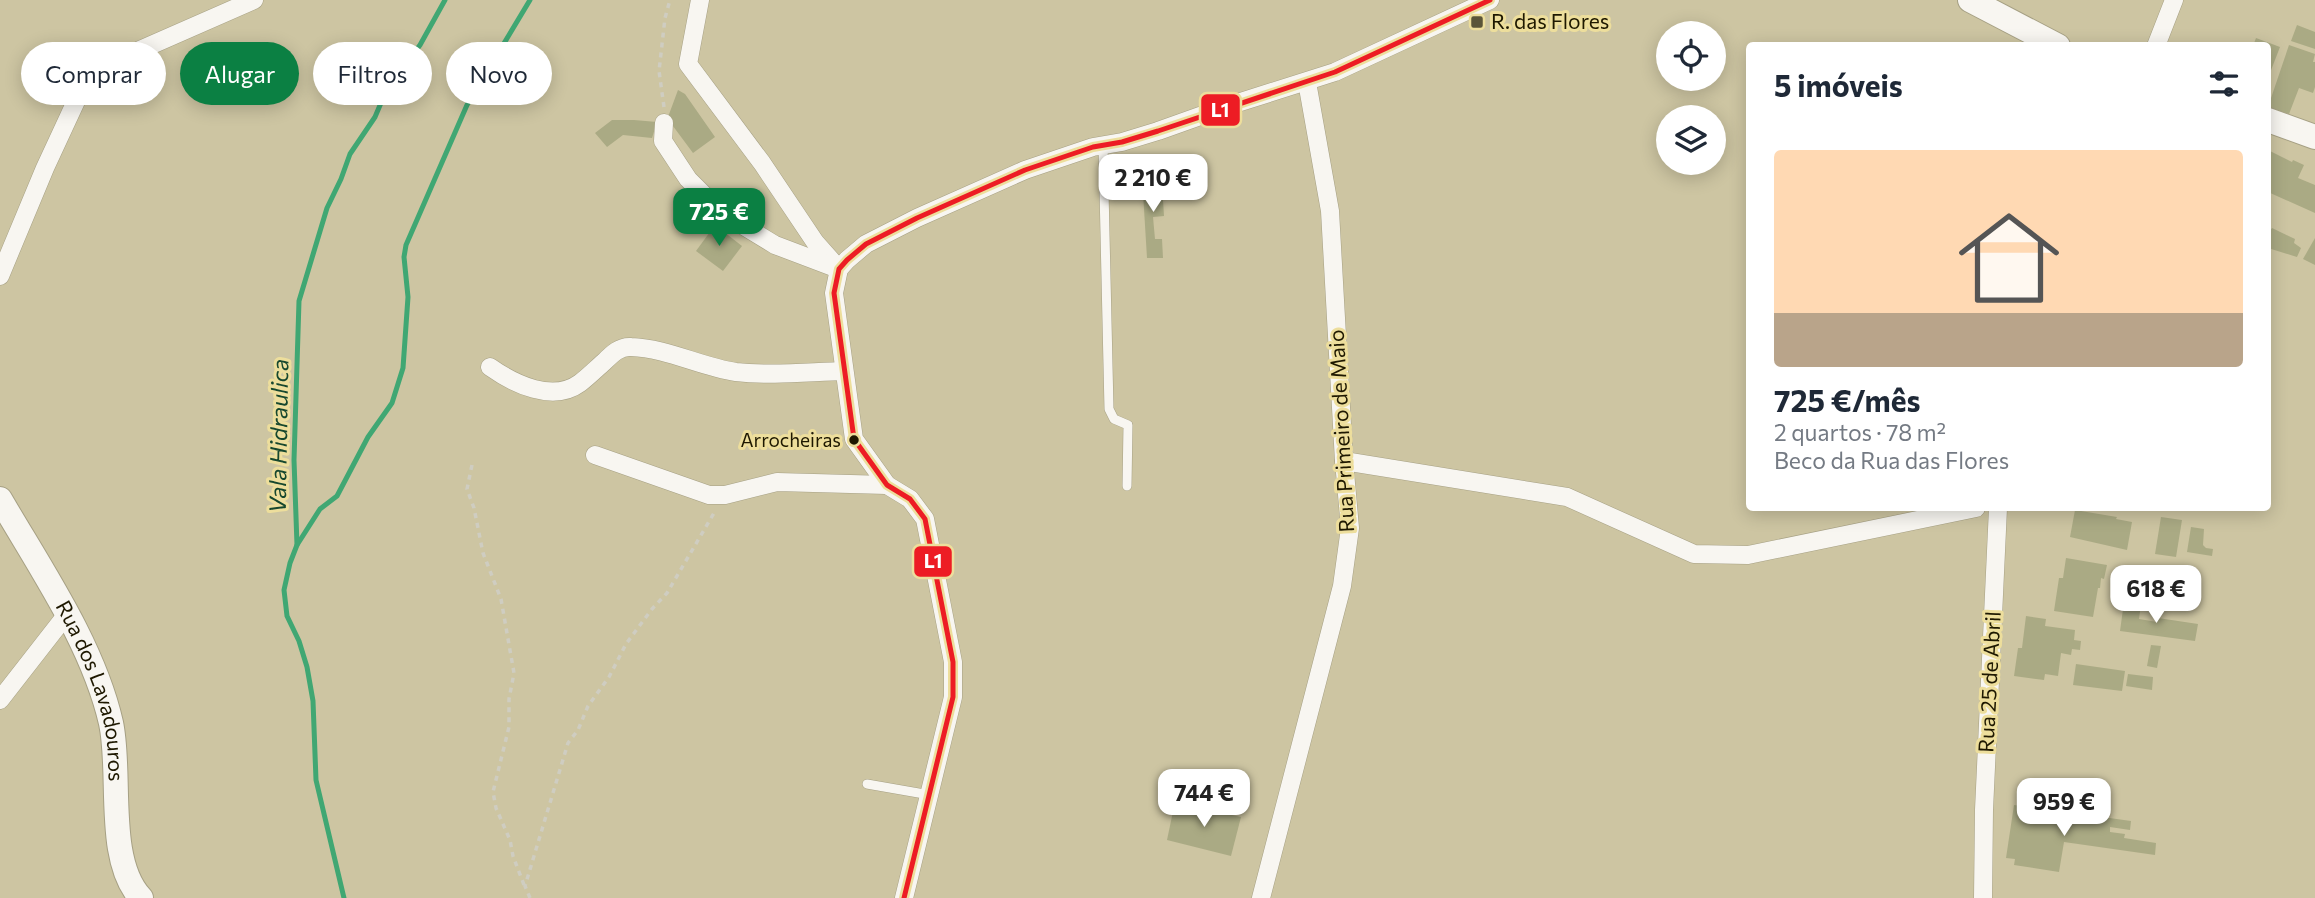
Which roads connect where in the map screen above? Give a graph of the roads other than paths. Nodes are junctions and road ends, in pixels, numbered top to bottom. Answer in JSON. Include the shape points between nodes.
{"nodes":[{"id":1,"x":254,"y":0,"type":"edge"},
{"id":2,"x":700,"y":0,"type":"edge"},
{"id":3,"x":1490,"y":0,"type":"edge"},
{"id":4,"x":1970,"y":0,"type":"edge"},
{"id":5,"x":2174,"y":0,"type":"edge"},
{"id":6,"x":2047,"y":42,"type":"edge"},
{"id":7,"x":2158,"y":42,"type":"edge"},
{"id":8,"x":1307,"y":82,"type":"junction"},
{"id":9,"x":2271,"y":121,"type":"edge"},
{"id":10,"x":664,"y":123,"type":"road end"},
{"id":11,"x":2315,"y":137,"type":"edge"},
{"id":12,"x":1103,"y":146,"type":"junction"},
{"id":13,"x":839,"y":269,"type":"junction"},
{"id":14,"x":0,"y":276,"type":"edge"},
{"id":15,"x":490,"y":367,"type":"dead end"},
{"id":16,"x":844,"y":371,"type":"junction"},
{"id":17,"x":595,"y":454,"type":"dead end"},
{"id":18,"x":1344,"y":461,"type":"junction"},
{"id":19,"x":887,"y":485,"type":"junction"},
{"id":20,"x":1127,"y":486,"type":"dead end"},
{"id":21,"x":0,"y":499,"type":"edge"},
{"id":22,"x":1961,"y":511,"type":"edge"},
{"id":23,"x":1998,"y":511,"type":"edge"},
{"id":24,"x":67,"y":614,"type":"junction"},
{"id":25,"x":0,"y":700,"type":"edge"},
{"id":26,"x":867,"y":784,"type":"dead end"},
{"id":27,"x":930,"y":795,"type":"junction"},
{"id":28,"x":141,"y":898,"type":"edge"},
{"id":29,"x":904,"y":898,"type":"edge"},
{"id":30,"x":1261,"y":898,"type":"edge"},
{"id":31,"x":1983,"y":898,"type":"edge"}],
"edges":[{"from":1,"to":14,"type":"street","via":[[124,57],[77,99]]},
{"from":2,"to":13,"type":"street","via":[[688,64]]},
{"from":3,"to":8,"type":"street"},
{"from":4,"to":6,"type":"street"},
{"from":5,"to":7,"type":"street"},
{"from":8,"to":12,"type":"street"},
{"from":8,"to":18,"type":"street","name":"Rua Primeiro de Maio","via":[[1330,211]]},
{"from":9,"to":11,"type":"street"},
{"from":10,"to":13,"type":"street","via":[[663,141],[688,179],[721,212],[775,245]]},
{"from":12,"to":13,"type":"street","via":[[1025,170],[918,218],[866,244]]},
{"from":12,"to":20,"type":"lane","via":[[1109,410],[1114,419],[1128,425]]},
{"from":13,"to":16,"type":"street","via":[[834,293]]},
{"from":15,"to":16,"type":"street","via":[[534,389],[562,392],[629,346],[735,372]]},
{"from":16,"to":19,"type":"street","via":[[854,439]]},
{"from":17,"to":19,"type":"street","via":[[709,495],[777,482]]},
{"from":18,"to":22,"type":"street","via":[[1566,497],[1694,554],[1748,555]]},
{"from":18,"to":30,"type":"street","name":"Rua Primeiro de Maio","via":[[1350,528],[1342,586]]},
{"from":19,"to":27,"type":"street","via":[[910,499],[925,519],[953,662],[953,696]]},
{"from":21,"to":24,"type":"street","name":"Rua dos Lavadouros"},
{"from":23,"to":31,"type":"street","name":"Rua 25 de Abril"},
{"from":24,"to":25,"type":"street"},
{"from":24,"to":28,"type":"street","name":"Rua dos Lavadouros","via":[[105,697],[115,750],[121,859]]},
{"from":26,"to":27,"type":"lane"},
{"from":27,"to":29,"type":"street"}]}
